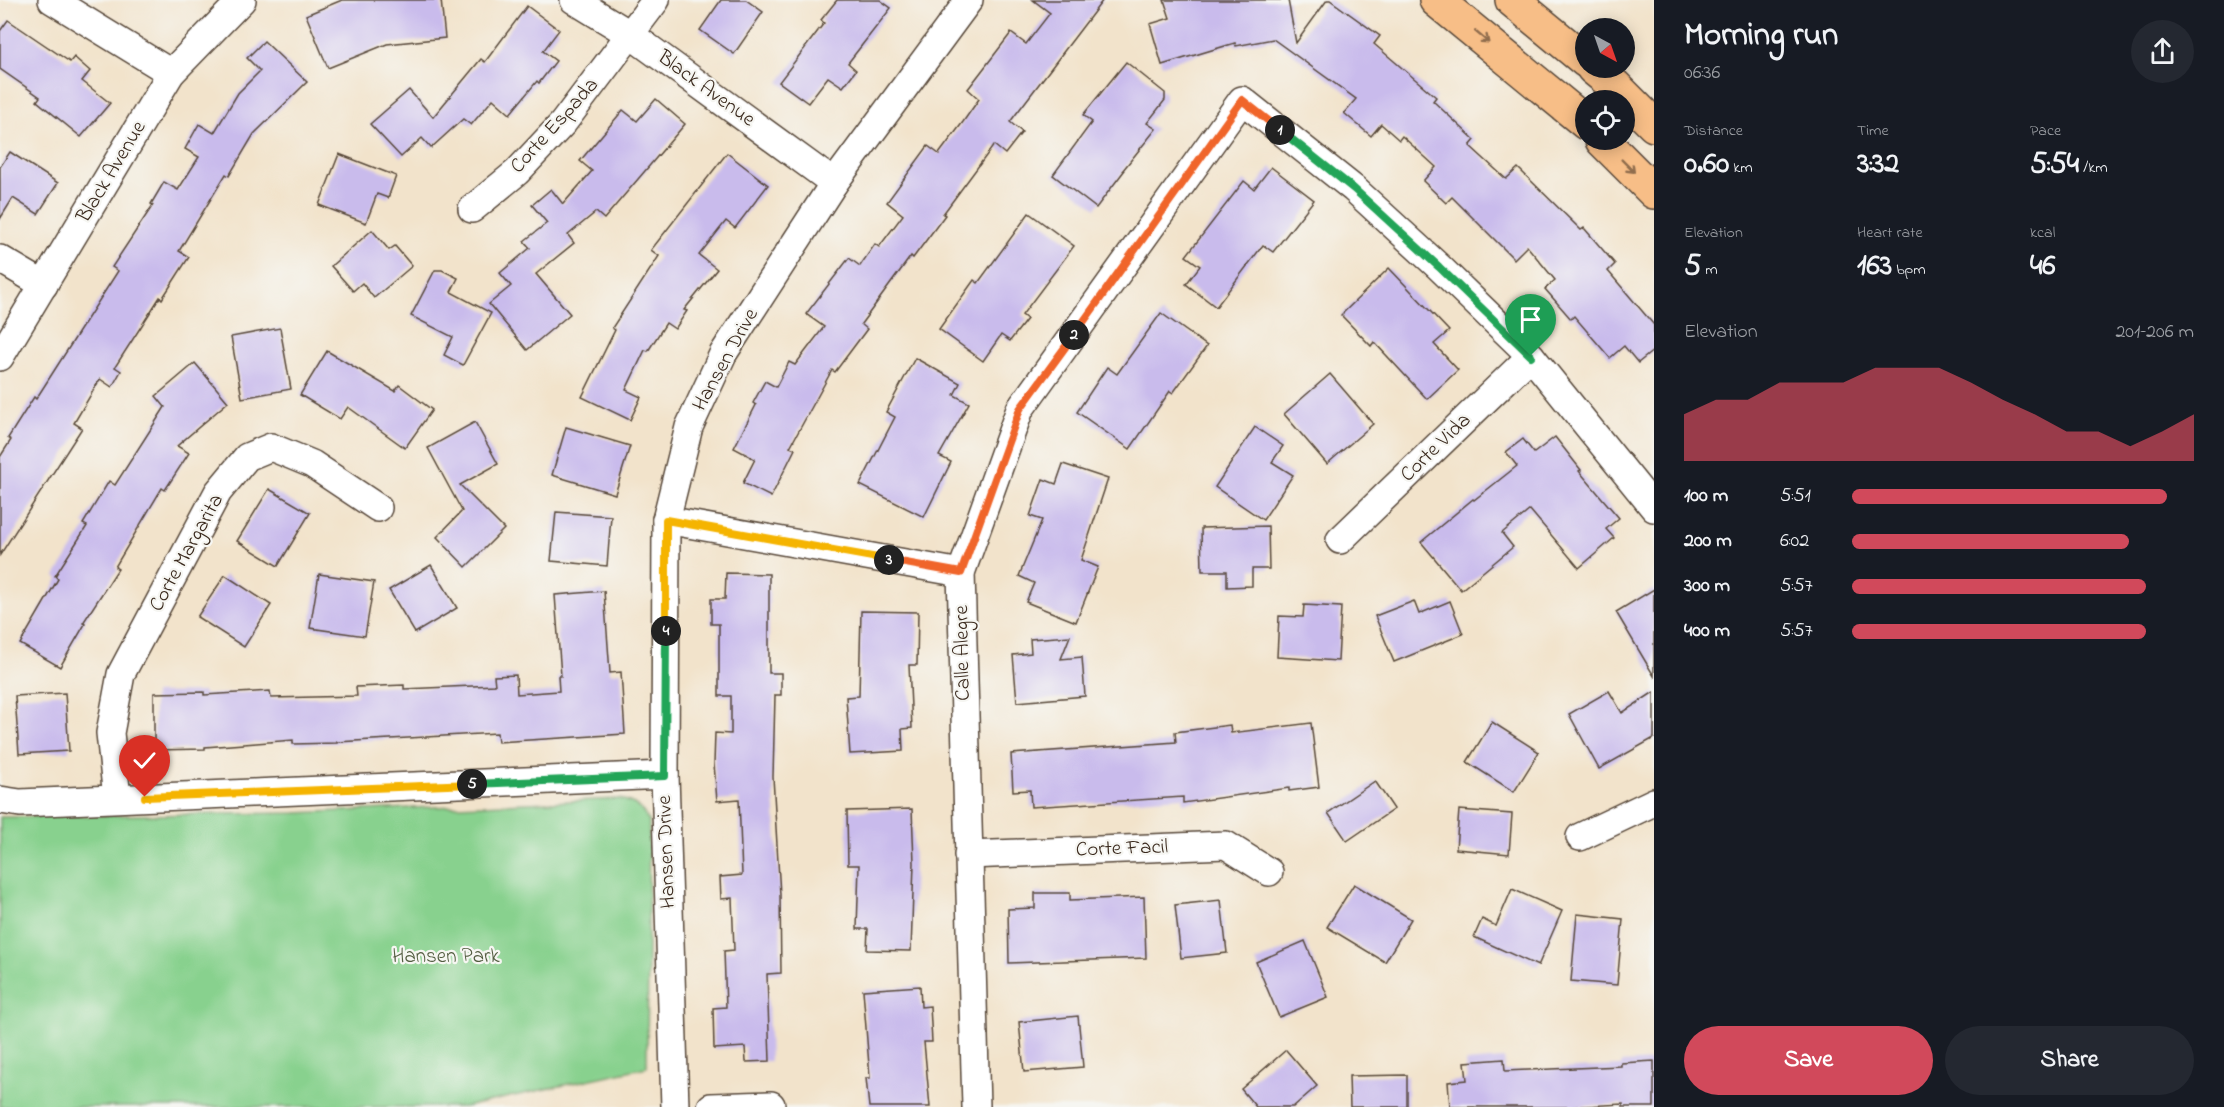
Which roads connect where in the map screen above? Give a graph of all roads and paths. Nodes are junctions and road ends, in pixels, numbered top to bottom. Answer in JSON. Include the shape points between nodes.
{"nodes":[{"id":1,"x":52,"y":0,"type":"edge"},
{"id":2,"x":242,"y":0,"type":"edge"},
{"id":3,"x":574,"y":0,"type":"edge"},
{"id":4,"x":656,"y":0,"type":"edge"},
{"id":5,"x":969,"y":0,"type":"edge"},
{"id":6,"x":1436,"y":0,"type":"edge"},
{"id":7,"x":1512,"y":0,"type":"edge"},
{"id":8,"x":631,"y":35,"type":"junction"},
{"id":9,"x":1575,"y":52,"type":"edge"},
{"id":10,"x":171,"y":74,"type":"junction"},
{"id":11,"x":1605,"y":78,"type":"edge"},
{"id":12,"x":1575,"y":114,"type":"edge"},
{"id":13,"x":1654,"y":125,"type":"edge"},
{"id":14,"x":1612,"y":150,"type":"edge"},
{"id":15,"x":834,"y":183,"type":"junction"},
{"id":16,"x":1654,"y":192,"type":"edge"},
{"id":17,"x":472,"y":209,"type":"dead end"},
{"id":18,"x":0,"y":259,"type":"edge"},
{"id":19,"x":44,"y":285,"type":"junction"},
{"id":20,"x":1531,"y":356,"type":"junction"},
{"id":21,"x":0,"y":357,"type":"edge"},
{"id":22,"x":378,"y":508,"type":"dead end"},
{"id":23,"x":1654,"y":508,"type":"edge"},
{"id":24,"x":666,"y":520,"type":"junction"},
{"id":25,"x":1340,"y":540,"type":"dead end"},
{"id":26,"x":961,"y":573,"type":"junction"},
{"id":27,"x":665,"y":776,"type":"junction"},
{"id":28,"x":117,"y":798,"type":"junction"},
{"id":29,"x":0,"y":800,"type":"edge"},
{"id":30,"x":1654,"y":802,"type":"edge"},
{"id":31,"x":1580,"y":837,"type":"dead end"},
{"id":32,"x":968,"y":855,"type":"junction"},
{"id":33,"x":1269,"y":872,"type":"dead end"},
{"id":34,"x":771,"y":1105,"type":"dead end"},
{"id":35,"x":675,"y":1107,"type":"edge"},
{"id":36,"x":711,"y":1107,"type":"edge"},
{"id":37,"x":976,"y":1107,"type":"edge"}],
"edges":[{"from":1,"to":10,"type":"street"},
{"from":2,"to":10,"type":"street","name":"Black Avenue"},
{"from":3,"to":8,"type":"street","name":"Black Avenue"},
{"from":4,"to":8,"type":"street","name":"Corte Espada"},
{"from":5,"to":15,"type":"street","name":"Hansen Drive"},
{"from":6,"to":12,"type":"main road","one_way":true},
{"from":7,"to":9,"type":"main road"},
{"from":8,"to":15,"type":"street","name":"Black Avenue"},
{"from":8,"to":17,"type":"street","name":"Corte Espada","via":[[563,123],[517,171]]},
{"from":10,"to":19,"type":"street","name":"Black Avenue"},
{"from":11,"to":13,"type":"main road"},
{"from":14,"to":16,"type":"main road","one_way":true},
{"from":15,"to":24,"type":"street","name":"Hansen Drive","via":[[723,354],[689,428]]},
{"from":18,"to":19,"type":"street"},
{"from":19,"to":21,"type":"street","name":"Black Avenue"},
{"from":20,"to":23,"type":"street"},
{"from":20,"to":25,"type":"street","name":"Corte Vida"},
{"from":20,"to":26,"type":"street","name":"Calle Alegre","via":[[1354,189],[1242,100],[1020,409]]},
{"from":22,"to":28,"type":"street","name":"Corte Margarita","via":[[312,464],[272,447],[247,457],[218,492],[121,674],[110,733]]},
{"from":24,"to":26,"type":"street"},
{"from":24,"to":27,"type":"street","name":"Hansen Drive"},
{"from":26,"to":32,"type":"street","name":"Calle Alegre"},
{"from":27,"to":28,"type":"street"},
{"from":27,"to":35,"type":"street","name":"Hansen Drive"},
{"from":28,"to":29,"type":"street","via":[[20,803]]},
{"from":30,"to":31,"type":"street"},
{"from":32,"to":33,"type":"street","name":"Corte Facil","via":[[1226,845]]},
{"from":32,"to":37,"type":"street","name":"Calle Alegre"},
{"from":34,"to":36,"type":"street"}]}
